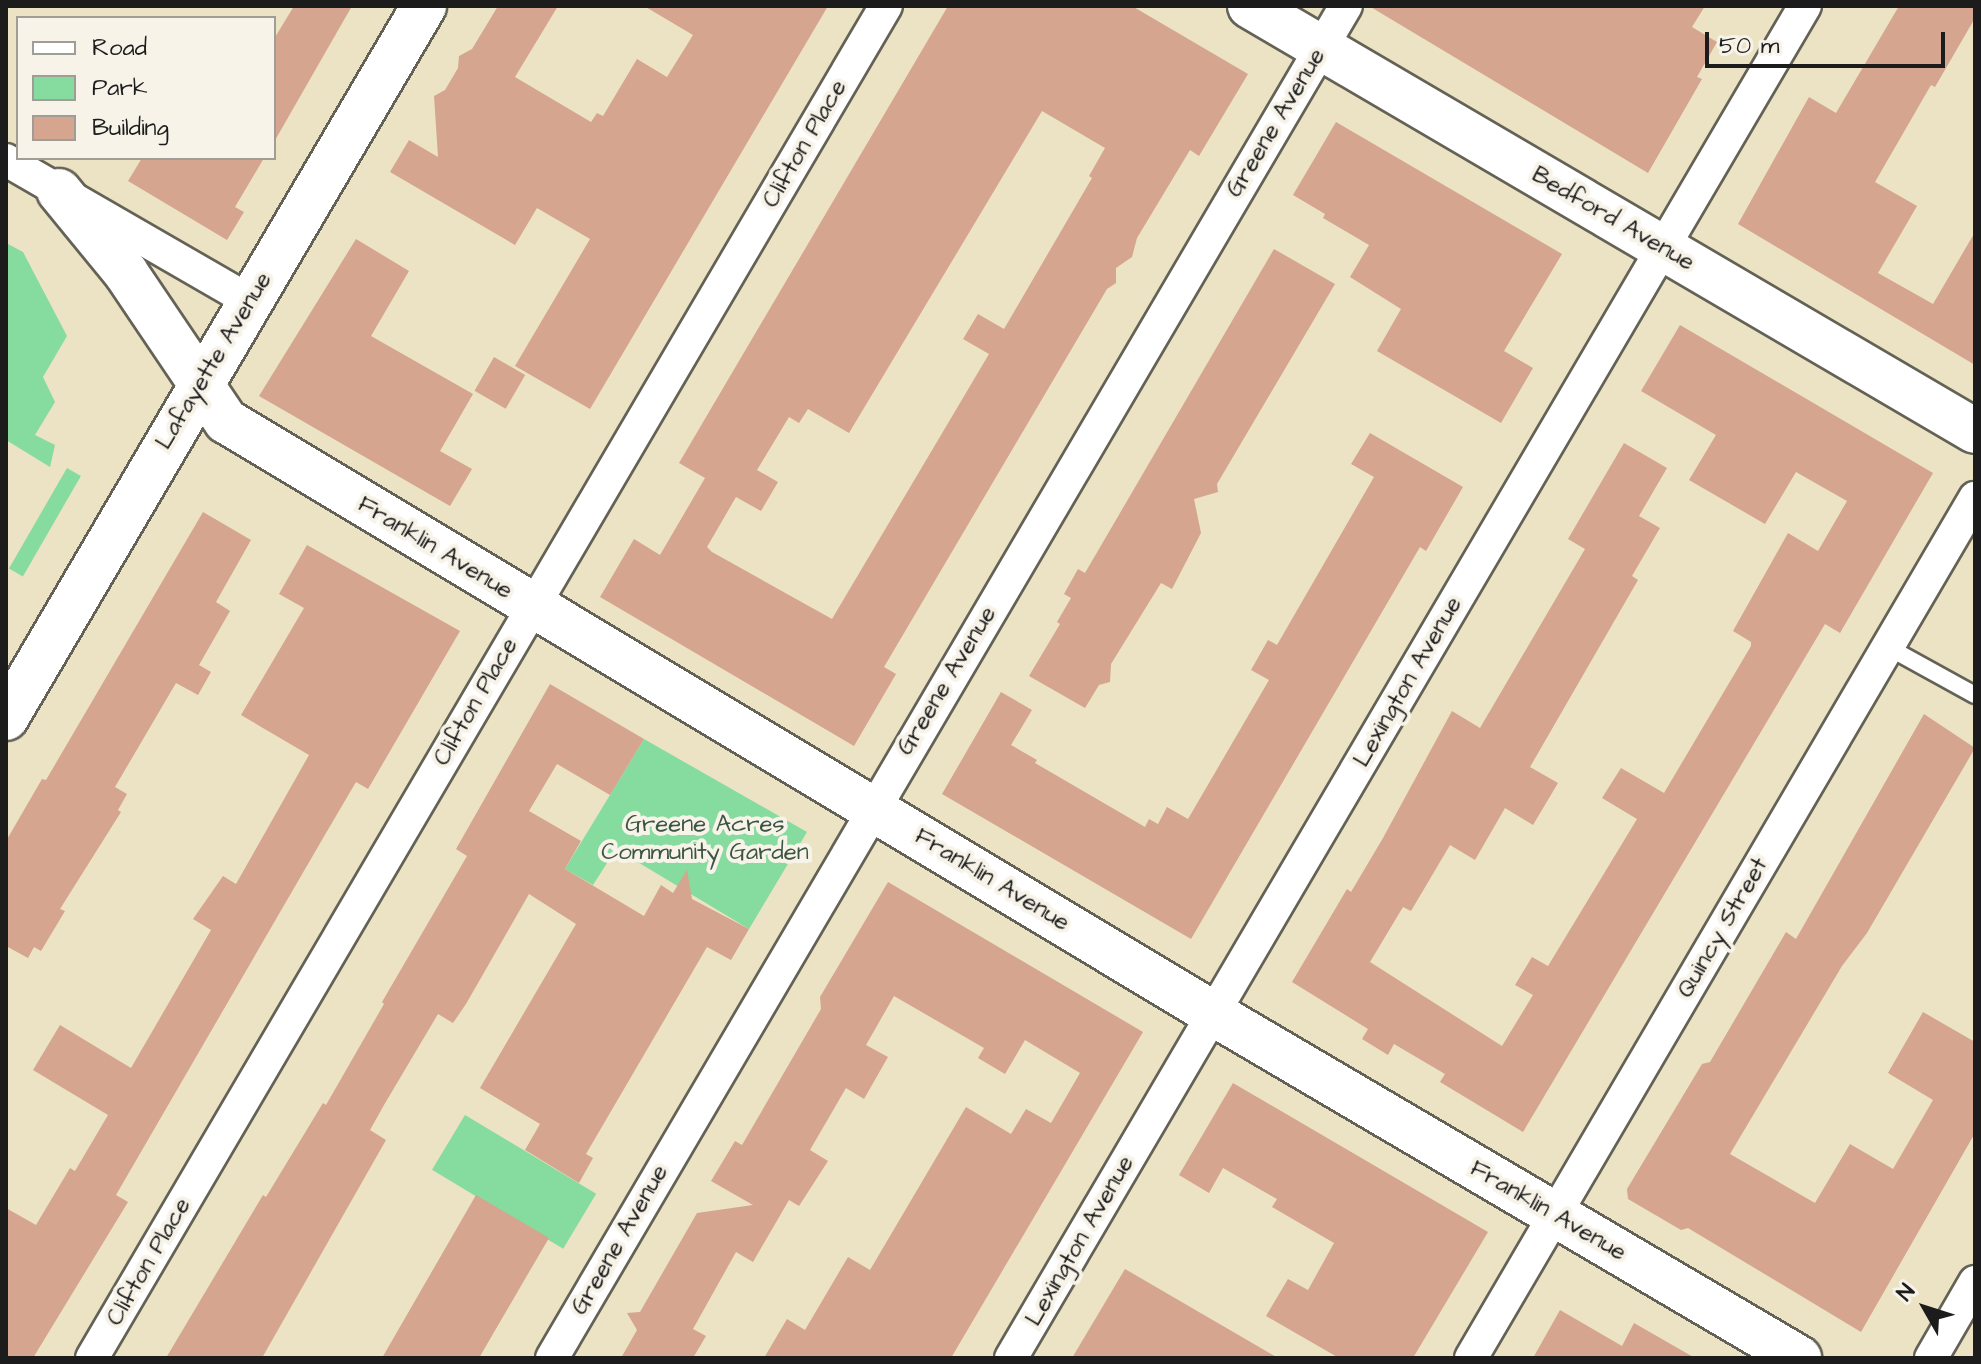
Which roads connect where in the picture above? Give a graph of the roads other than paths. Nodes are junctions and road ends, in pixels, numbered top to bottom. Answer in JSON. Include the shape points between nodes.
{"nodes":[{"id":1,"x":424,"y":6,"type":"edge"},
{"id":2,"x":886,"y":6,"type":"edge"},
{"id":3,"x":1250,"y":6,"type":"edge"},
{"id":4,"x":1346,"y":6,"type":"edge"},
{"id":5,"x":1805,"y":6,"type":"edge"},
{"id":6,"x":1321,"y":47,"type":"junction"},
{"id":7,"x":6,"y":160,"type":"edge"},
{"id":8,"x":59,"y":191,"type":"junction"},
{"id":9,"x":1662,"y":248,"type":"junction"},
{"id":10,"x":250,"y":301,"type":"junction"},
{"id":11,"x":201,"y":382,"type":"junction"},
{"id":12,"x":1975,"y":431,"type":"edge"},
{"id":13,"x":1975,"y":498,"type":"edge"},
{"id":14,"x":532,"y":607,"type":"junction"},
{"id":15,"x":1888,"y":647,"type":"junction"},
{"id":16,"x":1975,"y":695,"type":"edge"},
{"id":17,"x":6,"y":718,"type":"edge"},
{"id":18,"x":872,"y":808,"type":"junction"},
{"id":19,"x":1214,"y":1014,"type":"junction"},
{"id":20,"x":1554,"y":1215,"type":"junction"},
{"id":21,"x":1975,"y":1282,"type":"edge"},
{"id":22,"x":92,"y":1358,"type":"edge"},
{"id":23,"x":552,"y":1358,"type":"edge"},
{"id":24,"x":1011,"y":1358,"type":"edge"},
{"id":25,"x":1471,"y":1358,"type":"edge"},
{"id":26,"x":1799,"y":1358,"type":"edge"},
{"id":27,"x":1931,"y":1358,"type":"edge"}],
"edges":[{"from":1,"to":10,"type":"street","name":"Lafayette Avenue"},
{"from":2,"to":14,"type":"street","name":"Clifton Place"},
{"from":3,"to":6,"type":"street","name":"Bedford Avenue"},
{"from":4,"to":6,"type":"street","name":"Greene Avenue"},
{"from":5,"to":9,"type":"street","name":"Lexington Avenue"},
{"from":6,"to":9,"type":"street","name":"Bedford Avenue"},
{"from":6,"to":18,"type":"street","name":"Greene Avenue"},
{"from":7,"to":8,"type":"street"},
{"from":8,"to":10,"type":"street"},
{"from":8,"to":11,"type":"street","name":"Franklin Avenue","via":[[126,273]]},
{"from":9,"to":12,"type":"street","name":"Bedford Avenue"},
{"from":9,"to":19,"type":"street","name":"Lexington Avenue"},
{"from":10,"to":11,"type":"street","name":"Lafayette Avenue"},
{"from":11,"to":14,"type":"street","name":"Franklin Avenue","via":[[226,421]]},
{"from":11,"to":17,"type":"street","name":"Lafayette Avenue"},
{"from":13,"to":15,"type":"street","name":"Quincy Street"},
{"from":14,"to":18,"type":"street","name":"Franklin Avenue"},
{"from":14,"to":22,"type":"street","name":"Clifton Place"},
{"from":15,"to":16,"type":"lane"},
{"from":15,"to":20,"type":"street","name":"Quincy Street"},
{"from":18,"to":19,"type":"street","name":"Franklin Avenue"},
{"from":18,"to":23,"type":"street","name":"Greene Avenue"},
{"from":19,"to":20,"type":"street","name":"Franklin Avenue"},
{"from":19,"to":24,"type":"street","name":"Lexington Avenue"},
{"from":20,"to":25,"type":"street","name":"Quincy Street"},
{"from":20,"to":26,"type":"street","name":"Franklin Avenue"},
{"from":21,"to":27,"type":"street"}]}
